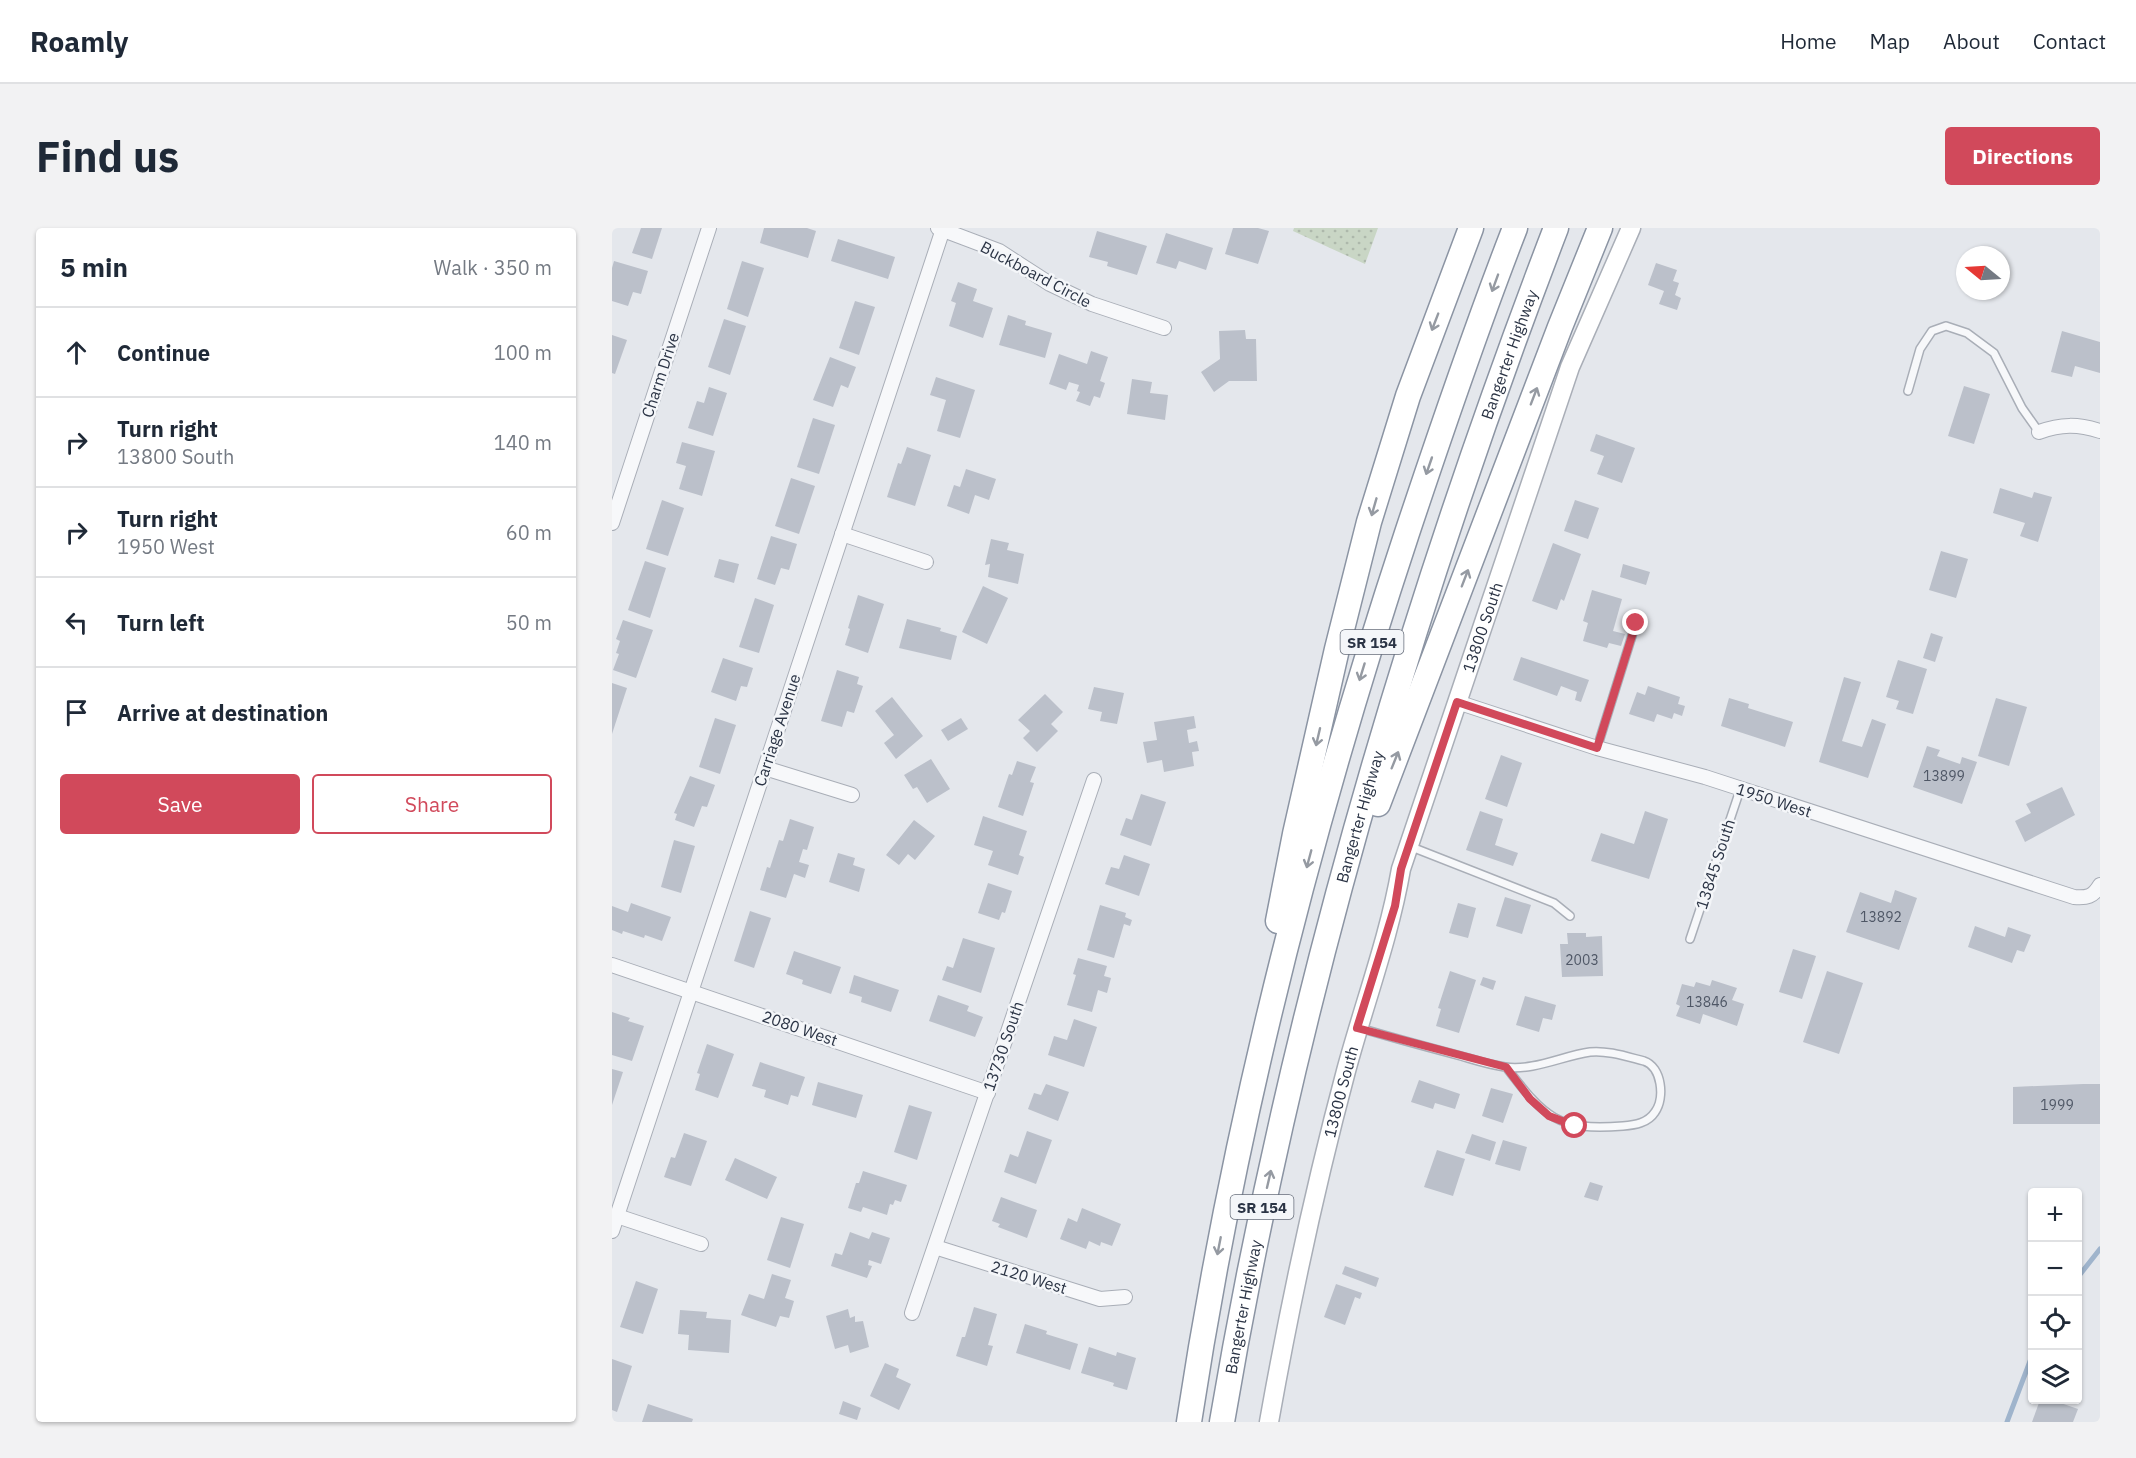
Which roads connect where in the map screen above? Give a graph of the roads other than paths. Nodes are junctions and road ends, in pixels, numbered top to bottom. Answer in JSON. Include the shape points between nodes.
{"nodes":[{"id":1,"x":709,"y":228,"type":"edge"},
{"id":2,"x":1471,"y":228,"type":"edge"},
{"id":3,"x":1515,"y":228,"type":"edge"},
{"id":4,"x":1556,"y":228,"type":"edge"},
{"id":5,"x":1600,"y":228,"type":"edge"},
{"id":6,"x":1631,"y":228,"type":"edge"},
{"id":7,"x":940,"y":229,"type":"edge"},
{"id":8,"x":1164,"y":328,"type":"dead end"},
{"id":9,"x":1908,"y":391,"type":"dead end"},
{"id":10,"x":2100,"y":431,"type":"edge"},
{"id":11,"x":2039,"y":432,"type":"joint"},
{"id":12,"x":612,"y":523,"type":"edge"},
{"id":13,"x":842,"y":534,"type":"junction"},
{"id":14,"x":926,"y":562,"type":"dead end"},
{"id":15,"x":1636,"y":623,"type":"dead end"},
{"id":16,"x":1457,"y":702,"type":"junction"},
{"id":17,"x":1597,"y":748,"type":"junction"},
{"id":18,"x":765,"y":768,"type":"junction"},
{"id":19,"x":1094,"y":780,"type":"dead end"},
{"id":20,"x":1740,"y":790,"type":"junction"},
{"id":21,"x":852,"y":795,"type":"dead end"},
{"id":22,"x":1409,"y":846,"type":"junction"},
{"id":23,"x":2100,"y":885,"type":"edge"},
{"id":24,"x":1570,"y":916,"type":"dead end"},
{"id":25,"x":1690,"y":939,"type":"dead end"},
{"id":26,"x":612,"y":965,"type":"edge"},
{"id":27,"x":690,"y":991,"type":"junction"},
{"id":28,"x":1312,"y":993,"type":"junction"},
{"id":29,"x":1357,"y":1028,"type":"junction"},
{"id":30,"x":1258,"y":1066,"type":"junction"},
{"id":31,"x":1506,"y":1067,"type":"junction"},
{"id":32,"x":988,"y":1093,"type":"junction"},
{"id":33,"x":617,"y":1216,"type":"junction"},
{"id":34,"x":612,"y":1231,"type":"edge"},
{"id":35,"x":701,"y":1244,"type":"dead end"},
{"id":36,"x":935,"y":1247,"type":"junction"},
{"id":37,"x":1125,"y":1298,"type":"dead end"},
{"id":38,"x":912,"y":1313,"type":"dead end"},
{"id":39,"x":1189,"y":1422,"type":"edge"},
{"id":40,"x":1222,"y":1422,"type":"edge"},
{"id":41,"x":1269,"y":1422,"type":"edge"}],
"edges":[{"from":1,"to":12,"type":"street","name":"Charm Drive"},
{"from":2,"to":30,"type":"highway","one_way":true,"via":[[1408,396],[1352,586],[1283,891]]},
{"from":3,"to":30,"type":"highway","name":"Bangerter Highway","number":"SR 154","one_way":true,"via":[[1450,408],[1356,693],[1307,865]]},
{"from":4,"to":28,"type":"highway","name":"Bangerter Highway","number":"SR 154","via":[[1495,391],[1425,599]]},
{"from":28,"to":5,"type":"highway","one_way":true,"via":[[1390,773]]},
{"from":6,"to":16,"type":"street","name":"13800 South","via":[[1577,348]]},
{"from":7,"to":8,"type":"street","name":"Buckboard Circle","via":[[999,251],[1050,284],[1092,304]]},
{"from":7,"to":13,"type":"street","name":"Carriage Avenue"},
{"from":9,"to":11,"type":"lane","via":[[1920,349],[1932,331],[1946,326],[1967,333],[1994,353]]},
{"from":10,"to":11,"type":"street","via":[[2071,425]]},
{"from":13,"to":14,"type":"street"},
{"from":13,"to":18,"type":"street","name":"Carriage Avenue"},
{"from":15,"to":17,"type":"lane"},
{"from":16,"to":17,"type":"street","name":"1950 West"},
{"from":16,"to":22,"type":"street","name":"13800 South"},
{"from":17,"to":20,"type":"street","name":"1950 West"},
{"from":18,"to":21,"type":"street"},
{"from":18,"to":27,"type":"street","name":"Carriage Avenue"},
{"from":19,"to":32,"type":"street","name":"13730 South"},
{"from":20,"to":23,"type":"street","name":"1950 West","via":[[2074,897],[2091,896]]},
{"from":20,"to":25,"type":"lane","name":"13845 South"},
{"from":22,"to":24,"type":"lane","via":[[1554,903]]},
{"from":22,"to":29,"type":"street","name":"13800 South","via":[[1395,906]]},
{"from":26,"to":27,"type":"street","name":"2080 West"},
{"from":27,"to":32,"type":"street","name":"2080 West"},
{"from":27,"to":33,"type":"street","name":"Carriage Avenue"},
{"from":40,"to":28,"type":"highway","name":"Bangerter Highway","number":"SR 154","one_way":true,"via":[[1258,1226]]},
{"from":29,"to":31,"type":"lane"},
{"from":29,"to":41,"type":"street","name":"13800 South","via":[[1318,1174]]},
{"from":30,"to":39,"type":"highway","name":"Bangerter Highway","number":"SR 154","one_way":true,"via":[[1220,1240]]},
{"from":31,"to":31,"type":"lane","via":[[1537,1066],[1592,1052],[1617,1055],[1647,1062],[1658,1076],[1662,1097],[1655,1113],[1638,1125],[1575,1126],[1549,1116],[1530,1099]]},
{"from":32,"to":36,"type":"street","name":"13730 South"},
{"from":33,"to":34,"type":"street","name":"Carriage Avenue"},
{"from":33,"to":35,"type":"street"},
{"from":36,"to":37,"type":"street","name":"2120 West","via":[[1100,1299]]},
{"from":36,"to":38,"type":"street","name":"13730 South"}]}
